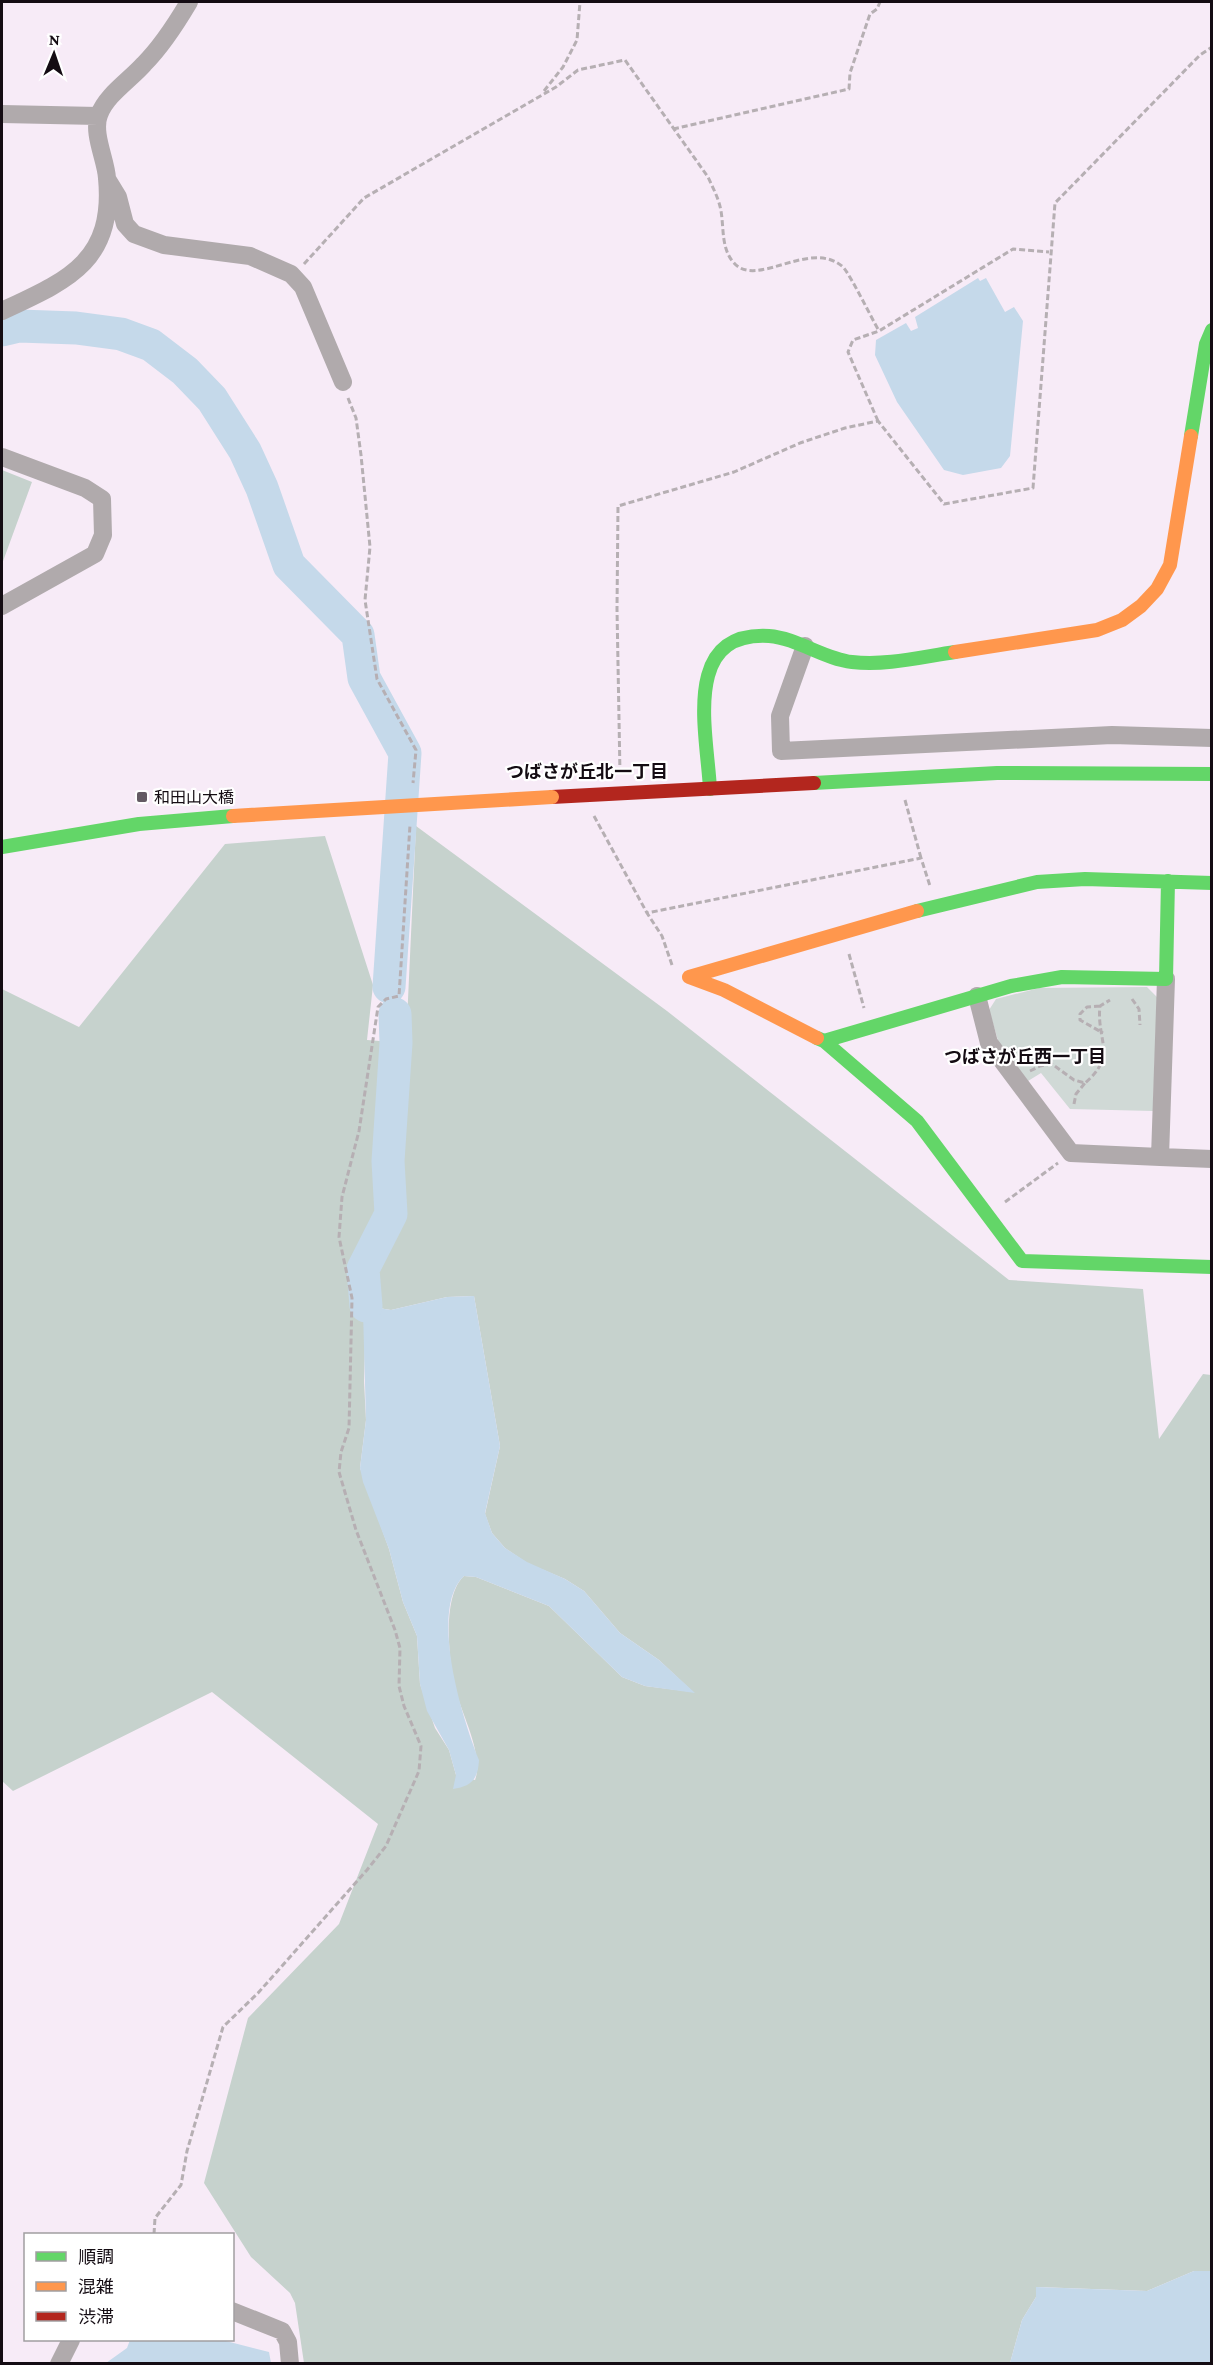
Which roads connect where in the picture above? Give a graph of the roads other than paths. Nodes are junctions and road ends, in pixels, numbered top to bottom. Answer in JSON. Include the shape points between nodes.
{"nodes":[{"id":1,"x":189,"y":2,"type":"edge"},
{"id":2,"x":2,"y":114,"type":"edge"},
{"id":3,"x":98,"y":116,"type":"junction"},
{"id":4,"x":107,"y":178,"type":"junction"},
{"id":5,"x":2,"y":311,"type":"edge"},
{"id":6,"x":1212,"y":330,"type":"edge"},
{"id":7,"x":343,"y":382,"type":"road end"},
{"id":8,"x":1206,"y":385,"type":"edge"},
{"id":9,"x":2,"y":457,"type":"edge"},
{"id":10,"x":2,"y":606,"type":"edge"},
{"id":11,"x":805,"y":646,"type":"junction"},
{"id":12,"x":1212,"y":738,"type":"edge"},
{"id":13,"x":1212,"y":774,"type":"edge"},
{"id":14,"x":710,"y":789,"type":"junction"},
{"id":15,"x":2,"y":847,"type":"edge"},
{"id":16,"x":1168,"y":881,"type":"junction"},
{"id":17,"x":1212,"y":883,"type":"edge"},
{"id":18,"x":1166,"y":979,"type":"junction"},
{"id":19,"x":977,"y":996,"type":"junction"},
{"id":20,"x":824,"y":1041,"type":"junction"},
{"id":21,"x":1160,"y":1157,"type":"junction"},
{"id":22,"x":1212,"y":1159,"type":"edge"},
{"id":23,"x":1212,"y":1267,"type":"edge"},
{"id":24,"x":234,"y":2312,"type":"edge"},
{"id":25,"x":70,"y":2341,"type":"edge"},
{"id":26,"x":58,"y":2364,"type":"edge"},
{"id":27,"x":290,"y":2364,"type":"edge"}],
"edges":[{"from":1,"to":3,"type":"street","via":[[160,45]]},
{"from":2,"to":3,"type":"street"},
{"from":3,"to":4,"type":"street"},
{"from":4,"to":5,"type":"street","via":[[105,222],[85,263],[60,284]]},
{"from":4,"to":7,"type":"street","via":[[118,197],[125,224],[134,234],[164,245],[250,256],[275,264],[293,276],[303,286]]},
{"from":6,"to":8,"type":"street","via":[[1206,344]]},
{"from":8,"to":11,"type":"street","via":[[1170,565],[1160,586],[1123,621],[1097,630],[879,664],[849,662]]},
{"from":9,"to":10,"type":"street","via":[[85,488],[102,499],[103,536],[95,555]]},
{"from":11,"to":12,"type":"street","via":[[780,716],[781,751],[1112,735]]},
{"from":11,"to":14,"type":"street","via":[[756,635],[740,638],[714,656],[704,688]]},
{"from":13,"to":14,"type":"street","via":[[997,773]]},
{"from":14,"to":15,"type":"street","bridge":true,"via":[[233,816],[139,824]]},
{"from":16,"to":17,"type":"street"},
{"from":16,"to":18,"type":"street"},
{"from":16,"to":20,"type":"street","via":[[1037,882],[937,905],[689,977],[724,990]]},
{"from":18,"to":19,"type":"street","via":[[1062,977]]},
{"from":18,"to":21,"type":"street"},
{"from":19,"to":20,"type":"street"},
{"from":19,"to":21,"type":"street","via":[[989,1043],[1071,1153]]},
{"from":20,"to":23,"type":"street","via":[[916,1121],[1022,1261]]},
{"from":21,"to":22,"type":"street"},
{"from":24,"to":27,"type":"street","via":[[282,2331],[288,2342]]},
{"from":25,"to":26,"type":"street"}]}
